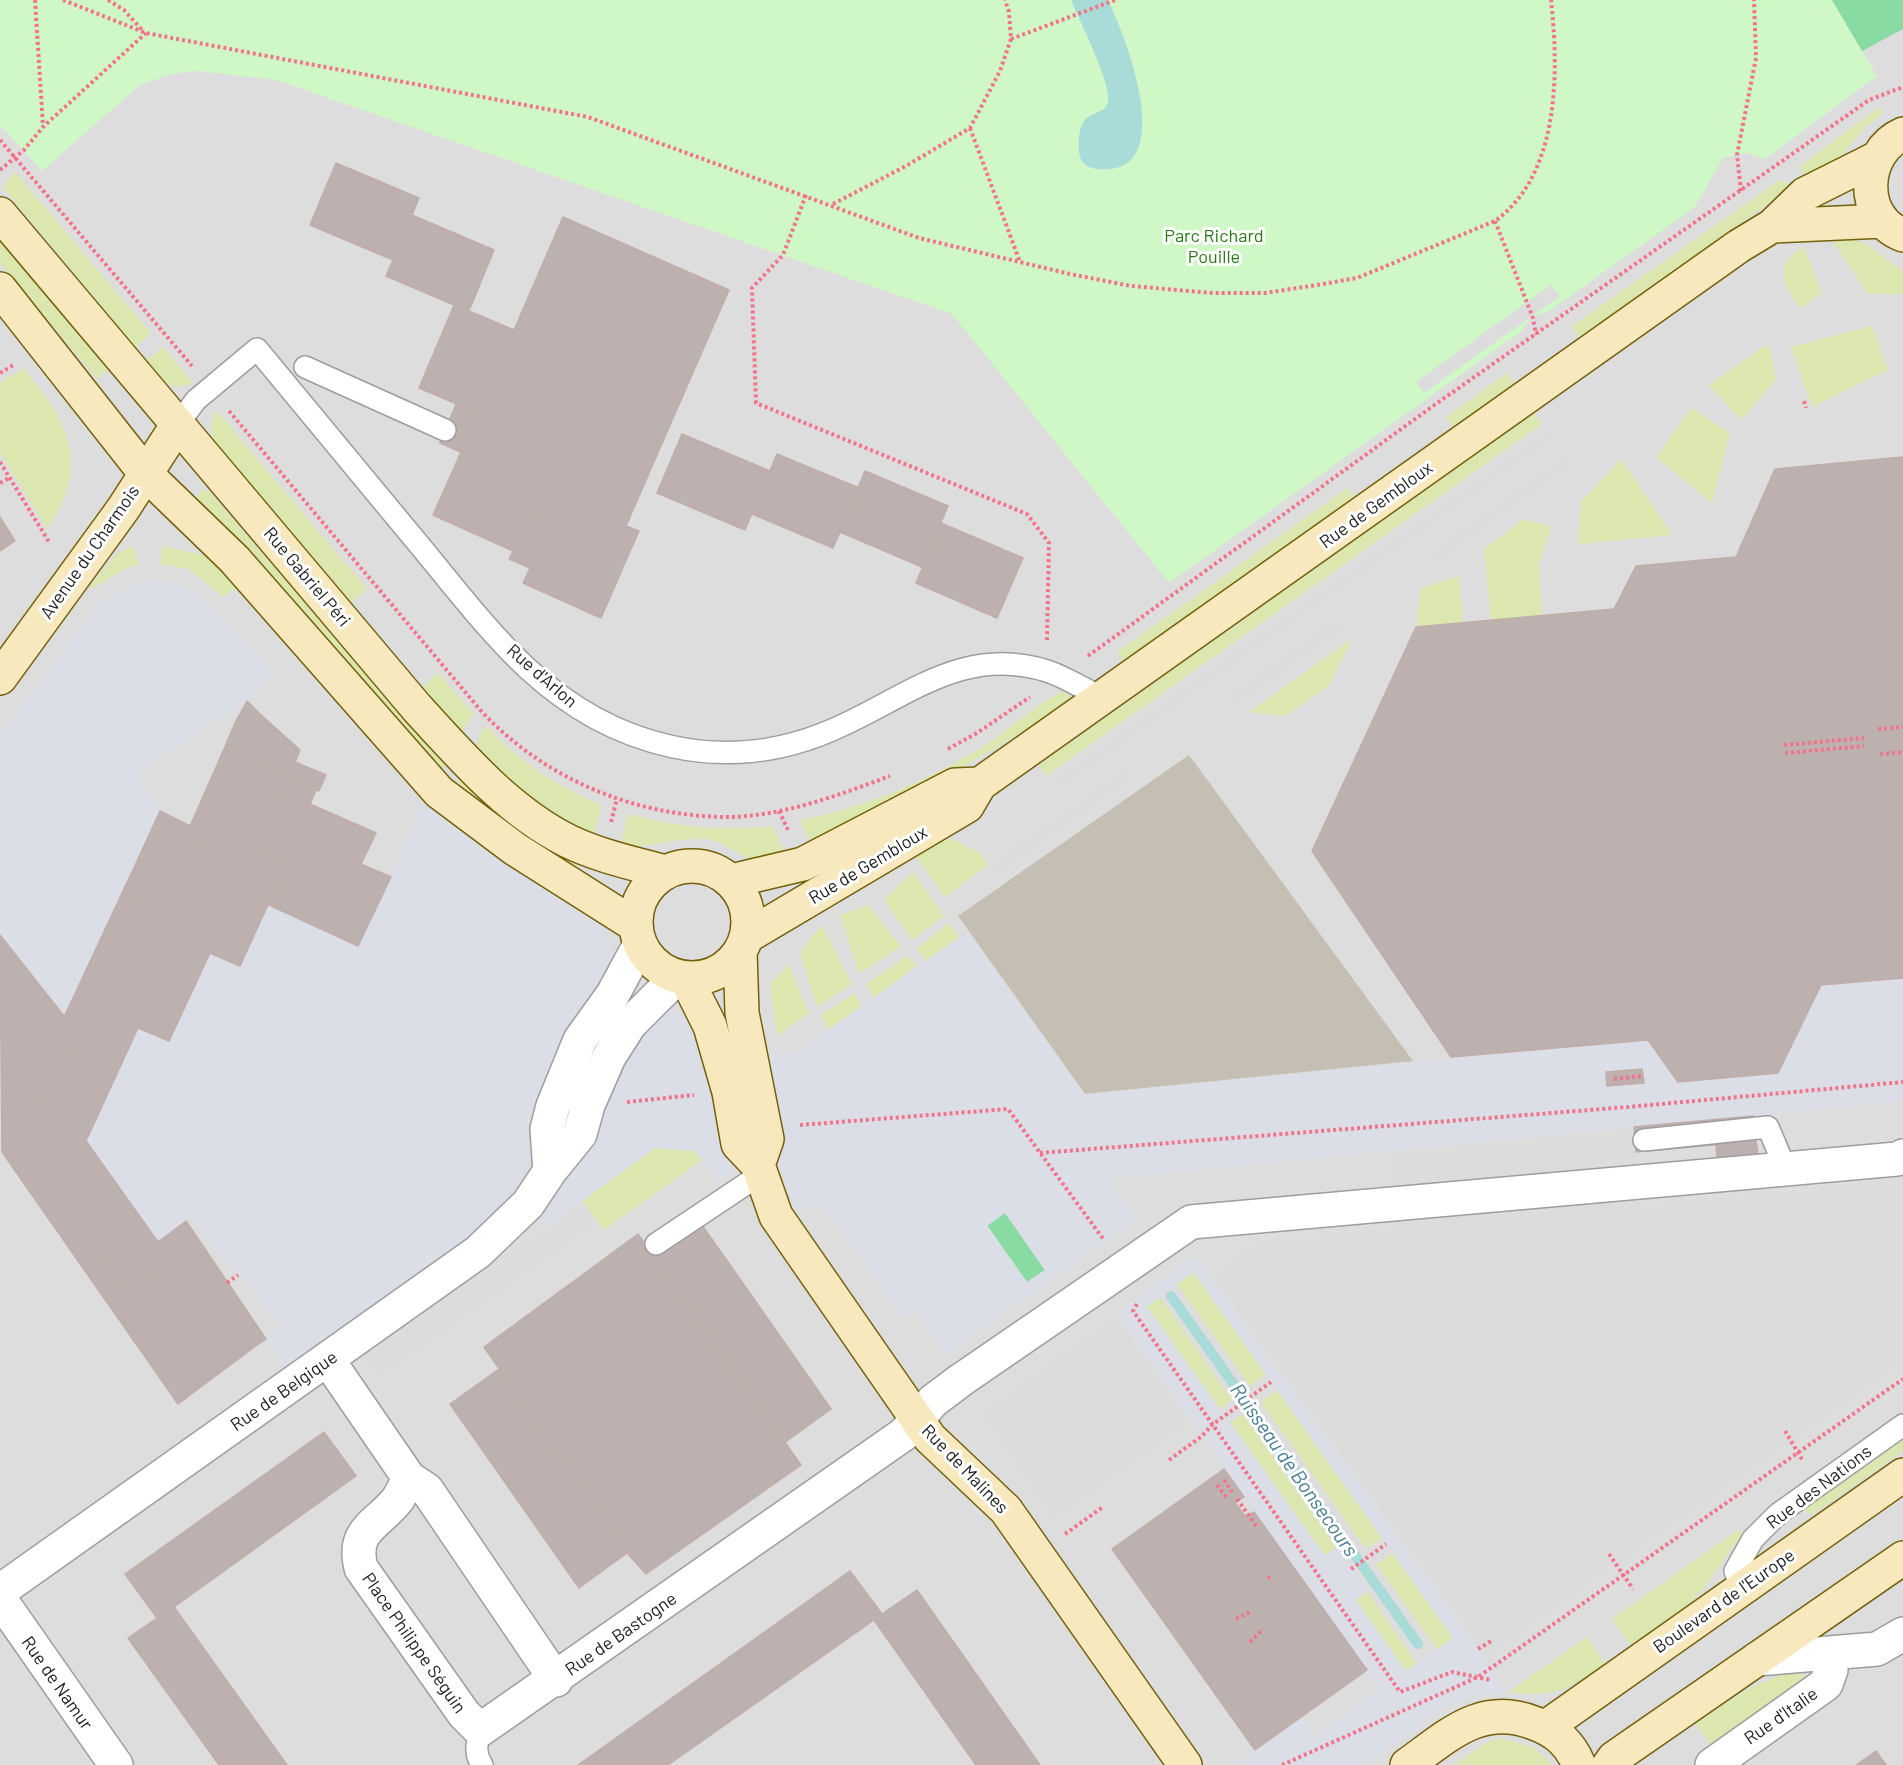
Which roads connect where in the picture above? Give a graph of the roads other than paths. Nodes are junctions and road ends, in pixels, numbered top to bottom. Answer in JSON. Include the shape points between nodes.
{"nodes":[{"id":1,"x":1903,"y":134,"type":"edge"},
{"id":2,"x":1876,"y":158,"type":"junction"},
{"id":3,"x":0,"y":214,"type":"edge"},
{"id":4,"x":1772,"y":226,"type":"junction"},
{"id":5,"x":1893,"y":228,"type":"edge"},
{"id":6,"x":0,"y":289,"type":"edge"},
{"id":7,"x":305,"y":368,"type":"dead end"},
{"id":8,"x":178,"y":424,"type":"junction"},
{"id":9,"x":445,"y":430,"type":"dead end"},
{"id":10,"x":145,"y":473,"type":"junction"},
{"id":11,"x":0,"y":678,"type":"edge"},
{"id":12,"x":1103,"y":698,"type":"junction"},
{"id":13,"x":980,"y":784,"type":"junction"},
{"id":14,"x":665,"y":872,"type":"junction"},
{"id":15,"x":731,"y":881,"type":"junction"},
{"id":16,"x":638,"y":934,"type":"junction"},
{"id":17,"x":743,"y":944,"type":"junction"},
{"id":18,"x":682,"y":977,"type":"junction"},
{"id":19,"x":1644,"y":1140,"type":"dead end"},
{"id":20,"x":1901,"y":1161,"type":"edge"},
{"id":21,"x":760,"y":1169,"type":"junction"},
{"id":22,"x":1786,"y":1170,"type":"junction"},
{"id":23,"x":550,"y":1171,"type":"junction"},
{"id":24,"x":656,"y":1244,"type":"dead end"},
{"id":25,"x":328,"y":1360,"type":"junction"},
{"id":26,"x":917,"y":1418,"type":"junction"},
{"id":27,"x":1903,"y":1425,"type":"edge"},
{"id":28,"x":1903,"y":1475,"type":"edge"},
{"id":29,"x":409,"y":1478,"type":"junction"},
{"id":30,"x":1903,"y":1558,"type":"edge"},
{"id":31,"x":1741,"y":1589,"type":"junction"},
{"id":32,"x":0,"y":1591,"type":"edge"},
{"id":33,"x":0,"y":1599,"type":"edge"},
{"id":34,"x":1903,"y":1634,"type":"edge"},
{"id":35,"x":1830,"y":1655,"type":"junction"},
{"id":36,"x":1757,"y":1659,"type":"junction"},
{"id":37,"x":556,"y":1680,"type":"junction"},
{"id":38,"x":1546,"y":1727,"type":"junction"},
{"id":39,"x":480,"y":1730,"type":"junction"},
{"id":40,"x":116,"y":1765,"type":"edge"},
{"id":41,"x":482,"y":1765,"type":"edge"},
{"id":42,"x":1185,"y":1765,"type":"edge"},
{"id":43,"x":1407,"y":1765,"type":"edge"},
{"id":44,"x":1579,"y":1765,"type":"edge"},
{"id":45,"x":1609,"y":1765,"type":"edge"},
{"id":46,"x":1712,"y":1765,"type":"edge"}],
"edges":[{"from":1,"to":2,"type":"street","name":"Rue de Gembloux"},
{"from":2,"to":4,"type":"street","name":"Rue de Gembloux","via":[[1805,194]]},
{"from":2,"to":5,"type":"street","via":[[1869,182],[1873,203]]},
{"from":3,"to":8,"type":"street","name":"Rue Gabriel Péri"},
{"from":4,"to":5,"type":"street"},
{"from":4,"to":12,"type":"street","name":"Rue de Gembloux"},
{"from":6,"to":10,"type":"street"},
{"from":7,"to":9,"type":"lane"},
{"from":8,"to":10,"type":"street","name":"Avenue du Charmois"},
{"from":8,"to":12,"type":"lane","name":"Rue d'Arlon","via":[[189,408],[258,350],[479,616],[527,668],[587,713],[646,740],[717,754],[775,748],[831,731],[960,669],[992,662],[1053,674]]},
{"from":8,"to":14,"type":"street","name":"Rue Gabriel Péri","via":[[417,708],[485,781],[567,840],[598,854]]},
{"from":10,"to":11,"type":"street","name":"Avenue du Charmois"},
{"from":10,"to":16,"type":"street","via":[[234,559],[439,792]]},
{"from":12,"to":13,"type":"street","name":"Rue de Gembloux"},
{"from":13,"to":15,"type":"street","name":"Rue de Gembloux","via":[[955,785],[803,864]]},
{"from":13,"to":17,"type":"street","name":"Rue de Gembloux","via":[[967,806]]},
{"from":14,"to":15,"type":"street","via":[[692,865],[719,872]]},
{"from":14,"to":16,"type":"street","via":[[642,894],[637,909]]},
{"from":15,"to":17,"type":"street","via":[[747,907]]},
{"from":16,"to":18,"type":"street","via":[[655,964]]},
{"from":16,"to":23,"type":"street","via":[[612,994],[580,1040],[553,1106],[547,1129]]},
{"from":17,"to":18,"type":"street","via":[[730,964],[717,973],[702,978]]},
{"from":17,"to":21,"type":"street","via":[[742,1013],[767,1139]]},
{"from":18,"to":21,"type":"street","name":"Rue de Malines","via":[[710,1026],[729,1092],[738,1144]]},
{"from":18,"to":23,"type":"street","name":"Rue de Belgique","via":[[630,1024],[608,1058],[580,1134]]},
{"from":19,"to":22,"type":"lane","via":[[1768,1127]]},
{"from":20,"to":22,"type":"street","name":"Rue de Bastogne"},
{"from":21,"to":24,"type":"lane"},
{"from":21,"to":26,"type":"street","name":"Rue de Malines","via":[[776,1216]]},
{"from":22,"to":26,"type":"street","name":"Rue de Bastogne","via":[[1191,1222],[999,1352],[933,1401]]},
{"from":23,"to":25,"type":"street","name":"Rue de Belgique","via":[[528,1204],[478,1252]]},
{"from":25,"to":29,"type":"street","name":"Rue de Bastogne"},
{"from":25,"to":32,"type":"street","name":"Rue de Belgique"},
{"from":26,"to":37,"type":"street","name":"Rue de Bastogne","via":[[904,1434]]},
{"from":26,"to":42,"type":"street","name":"Rue de Malines","via":[[930,1438],[1006,1510]]},
{"from":27,"to":31,"type":"lane","name":"Rue des Nations","via":[[1778,1514],[1753,1539],[1735,1571]]},
{"from":28,"to":31,"type":"street","name":"Boulevard de l'Europe"},
{"from":29,"to":37,"type":"street","name":"Rue de Bastogne","via":[[428,1490]]},
{"from":29,"to":39,"type":"street","name":"Place Philippe Séguin","via":[[398,1498],[362,1534],[357,1551],[361,1568],[464,1714]]},
{"from":30,"to":36,"type":"street"},
{"from":31,"to":38,"type":"street","name":"Boulevard de l'Europe"},
{"from":33,"to":40,"type":"street","name":"Rue de Namur"},
{"from":34,"to":35,"type":"street","name":"Rue d'Italie","via":[[1877,1649]]},
{"from":35,"to":36,"type":"street","name":"Rue d'Italie"},
{"from":35,"to":46,"type":"street","name":"Rue d'Italie","via":[[1831,1670],[1826,1684]]},
{"from":36,"to":45,"type":"street"},
{"from":37,"to":39,"type":"street","name":"Place Philippe Séguin"},
{"from":38,"to":43,"type":"street","via":[[1522,1718],[1483,1717]]},
{"from":38,"to":44,"type":"street","via":[[1564,1741]]},
{"from":39,"to":41,"type":"lane","via":[[476,1748]]}]}
